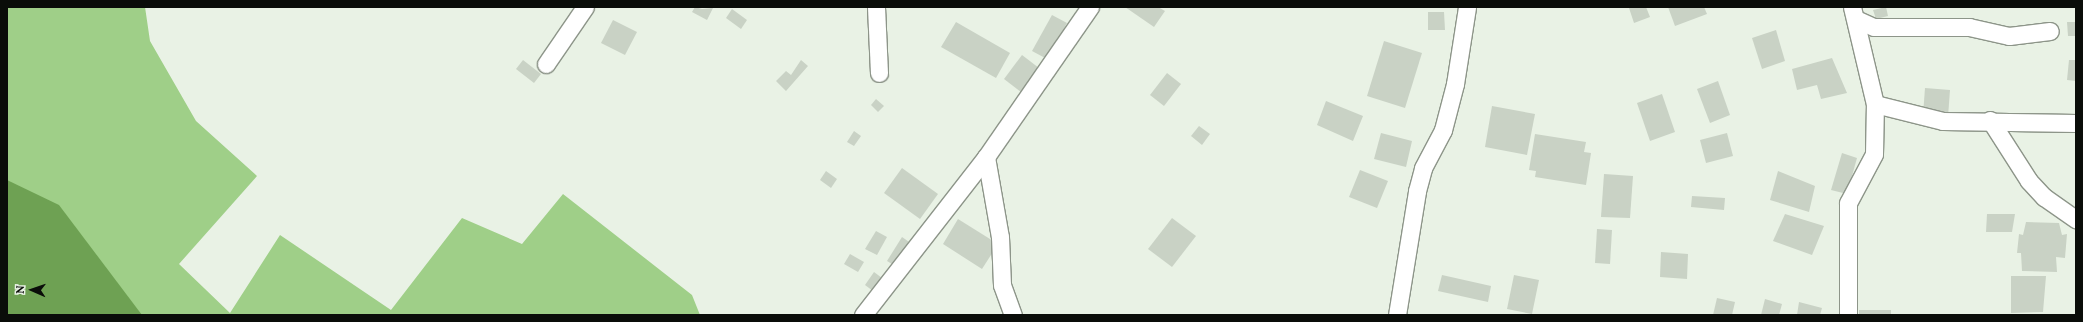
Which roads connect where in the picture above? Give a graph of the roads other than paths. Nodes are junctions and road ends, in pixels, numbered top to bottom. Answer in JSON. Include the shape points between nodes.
{"nodes":[{"id":1,"x":585,"y":7,"type":"edge"},
{"id":2,"x":876,"y":7,"type":"edge"},
{"id":3,"x":1090,"y":7,"type":"edge"},
{"id":4,"x":1466,"y":7,"type":"edge"},
{"id":5,"x":1855,"y":14,"type":"edge"},
{"id":6,"x":2050,"y":31,"type":"dead end"},
{"id":7,"x":546,"y":64,"type":"dead end"},
{"id":8,"x":879,"y":74,"type":"dead end"},
{"id":9,"x":1875,"y":104,"type":"junction"},
{"id":10,"x":1990,"y":120,"type":"junction"},
{"id":11,"x":2076,"y":123,"type":"edge"},
{"id":12,"x":986,"y":157,"type":"junction"},
{"id":13,"x":2076,"y":219,"type":"edge"},
{"id":14,"x":863,"y":315,"type":"edge"},
{"id":15,"x":1013,"y":315,"type":"edge"},
{"id":16,"x":1397,"y":315,"type":"edge"},
{"id":17,"x":1848,"y":315,"type":"edge"}],
"edges":[{"from":1,"to":7,"type":"street"},
{"from":2,"to":8,"type":"street"},
{"from":3,"to":12,"type":"street"},
{"from":4,"to":16,"type":"street","via":[[1455,84],[1443,130],[1422,168]]},
{"from":5,"to":6,"type":"street","via":[[1874,27],[1969,27],[2009,36]]},
{"from":5,"to":9,"type":"street"},
{"from":9,"to":10,"type":"street","via":[[1943,121]]},
{"from":9,"to":17,"type":"street","via":[[1874,154],[1848,203]]},
{"from":10,"to":11,"type":"street"},
{"from":10,"to":13,"type":"street","via":[[2029,182],[2044,197]]},
{"from":12,"to":14,"type":"street"},
{"from":12,"to":15,"type":"street","via":[[1000,237],[1002,285]]}]}
